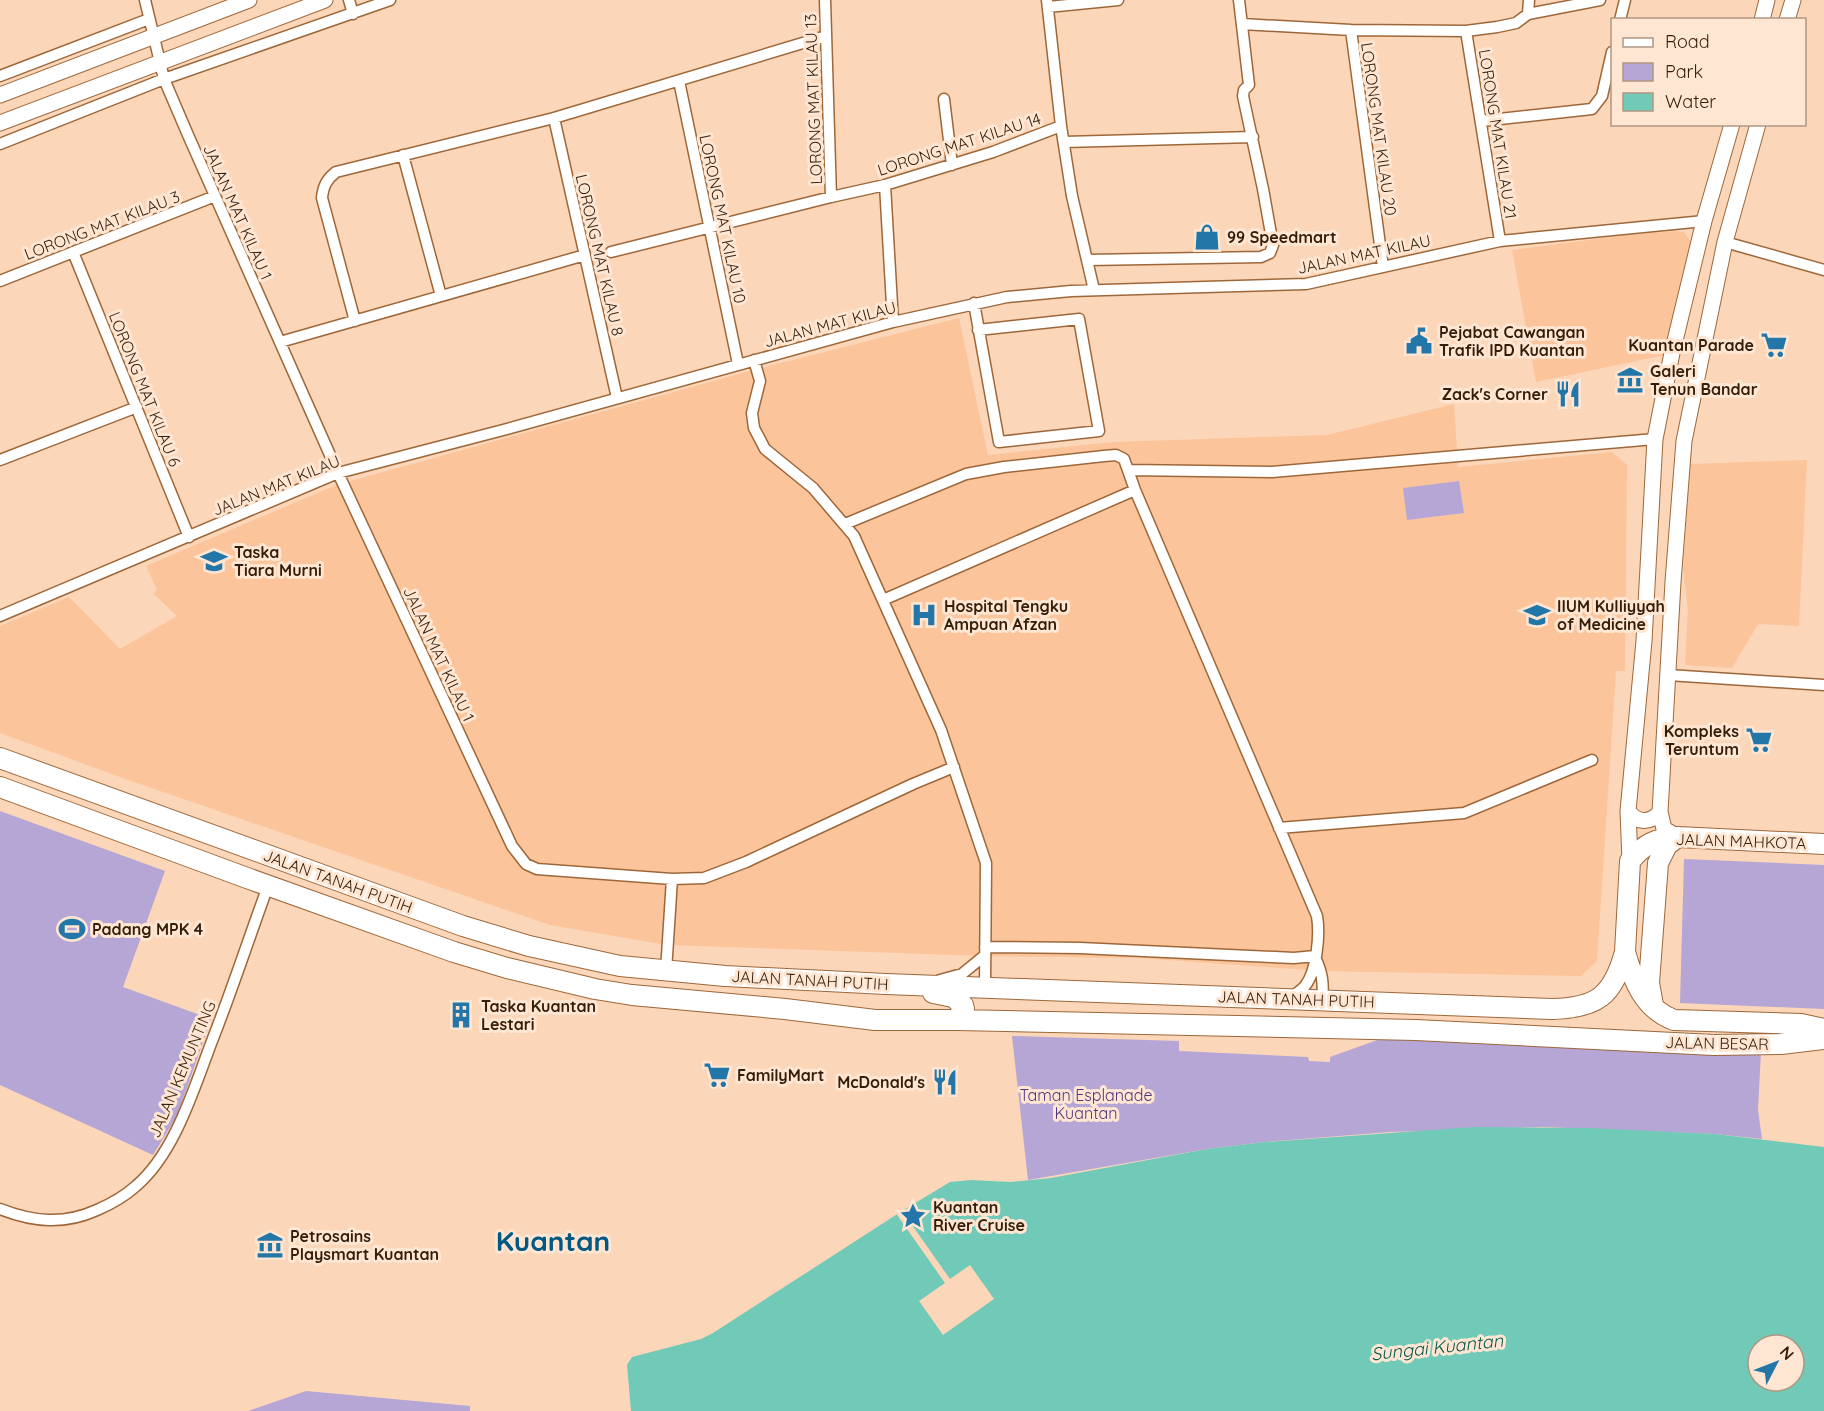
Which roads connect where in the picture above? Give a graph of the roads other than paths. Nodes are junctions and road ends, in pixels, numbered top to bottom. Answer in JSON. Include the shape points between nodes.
{"nodes":[{"id":1,"x":145,"y":0,"type":"edge"},
{"id":2,"x":249,"y":0,"type":"edge"},
{"id":3,"x":324,"y":0,"type":"edge"},
{"id":4,"x":349,"y":0,"type":"edge"},
{"id":5,"x":390,"y":0,"type":"edge"},
{"id":6,"x":825,"y":0,"type":"edge"},
{"id":7,"x":1118,"y":0,"type":"edge"},
{"id":8,"x":1239,"y":0,"type":"edge"},
{"id":9,"x":1529,"y":0,"type":"edge"},
{"id":10,"x":1600,"y":0,"type":"edge"},
{"id":11,"x":1625,"y":0,"type":"edge"},
{"id":12,"x":1767,"y":0,"type":"edge"},
{"id":13,"x":1793,"y":0,"type":"edge"},
{"id":14,"x":1048,"y":4,"type":"edge"},
{"id":15,"x":1552,"y":5,"type":"edge"},
{"id":16,"x":353,"y":14,"type":"junction"},
{"id":17,"x":1528,"y":14,"type":"junction"},
{"id":18,"x":283,"y":15,"type":"junction"},
{"id":19,"x":1620,"y":18,"type":"edge"},
{"id":20,"x":1762,"y":18,"type":"edge"},
{"id":21,"x":1788,"y":18,"type":"edge"},
{"id":22,"x":149,"y":19,"type":"junction"},
{"id":23,"x":1242,"y":24,"type":"junction"},
{"id":24,"x":1351,"y":30,"type":"junction"},
{"id":25,"x":1466,"y":31,"type":"junction"},
{"id":26,"x":291,"y":35,"type":"junction"},
{"id":27,"x":826,"y":36,"type":"junction"},
{"id":28,"x":153,"y":37,"type":"junction"},
{"id":29,"x":1611,"y":56,"type":"edge"},
{"id":30,"x":159,"y":62,"type":"junction"},
{"id":31,"x":0,"y":76,"type":"edge"},
{"id":32,"x":164,"y":79,"type":"junction"},
{"id":33,"x":679,"y":81,"type":"junction"},
{"id":34,"x":0,"y":95,"type":"edge"},
{"id":35,"x":944,"y":99,"type":"dead end"},
{"id":36,"x":554,"y":118,"type":"junction"},
{"id":37,"x":1481,"y":121,"type":"junction"},
{"id":38,"x":0,"y":123,"type":"edge"},
{"id":39,"x":1061,"y":126,"type":"junction"},
{"id":40,"x":1731,"y":126,"type":"edge"},
{"id":41,"x":1757,"y":126,"type":"edge"},
{"id":42,"x":1253,"y":137,"type":"junction"},
{"id":43,"x":1064,"y":142,"type":"junction"},
{"id":44,"x":0,"y":144,"type":"edge"},
{"id":45,"x":403,"y":155,"type":"junction"},
{"id":46,"x":952,"y":165,"type":"junction"},
{"id":47,"x":885,"y":185,"type":"junction"},
{"id":48,"x":215,"y":196,"type":"junction"},
{"id":49,"x":831,"y":197,"type":"junction"},
{"id":50,"x":1704,"y":220,"type":"junction"},
{"id":51,"x":710,"y":226,"type":"junction"},
{"id":52,"x":1500,"y":241,"type":"junction"},
{"id":53,"x":1725,"y":242,"type":"junction"},
{"id":54,"x":73,"y":252,"type":"junction"},
{"id":55,"x":611,"y":252,"type":"dead end"},
{"id":56,"x":585,"y":255,"type":"junction"},
{"id":57,"x":1087,"y":260,"type":"junction"},
{"id":58,"x":1383,"y":267,"type":"junction"},
{"id":59,"x":1824,"y":270,"type":"edge"},
{"id":60,"x":0,"y":281,"type":"edge"},
{"id":61,"x":1094,"y":290,"type":"junction"},
{"id":62,"x":441,"y":296,"type":"junction"},
{"id":63,"x":974,"y":303,"type":"junction"},
{"id":64,"x":355,"y":321,"type":"junction"},
{"id":65,"x":892,"y":322,"type":"junction"},
{"id":66,"x":978,"y":330,"type":"junction"},
{"id":67,"x":280,"y":342,"type":"junction"},
{"id":68,"x":754,"y":360,"type":"junction"},
{"id":69,"x":738,"y":364,"type":"junction"},
{"id":70,"x":617,"y":398,"type":"junction"},
{"id":71,"x":137,"y":407,"type":"junction"},
{"id":72,"x":1655,"y":439,"type":"junction"},
{"id":73,"x":0,"y":446,"type":"edge"},
{"id":74,"x":3,"y":459,"type":"edge"},
{"id":75,"x":1129,"y":470,"type":"junction"},
{"id":76,"x":338,"y":473,"type":"junction"},
{"id":77,"x":1135,"y":490,"type":"junction"},
{"id":78,"x":845,"y":524,"type":"junction"},
{"id":79,"x":189,"y":537,"type":"junction"},
{"id":80,"x":883,"y":600,"type":"junction"},
{"id":81,"x":0,"y":616,"type":"edge"},
{"id":82,"x":1644,"y":641,"type":"junction"},
{"id":83,"x":1670,"y":644,"type":"junction"},
{"id":84,"x":1668,"y":675,"type":"junction"},
{"id":85,"x":1824,"y":685,"type":"edge"},
{"id":86,"x":0,"y":758,"type":"edge"},
{"id":87,"x":1592,"y":760,"type":"dead end"},
{"id":88,"x":954,"y":767,"type":"junction"},
{"id":89,"x":0,"y":787,"type":"edge"},
{"id":90,"x":1628,"y":811,"type":"junction"},
{"id":91,"x":1660,"y":813,"type":"junction"},
{"id":92,"x":1279,"y":828,"type":"junction"},
{"id":93,"x":1678,"y":837,"type":"junction"},
{"id":94,"x":1824,"y":844,"type":"edge"},
{"id":95,"x":1630,"y":861,"type":"junction"},
{"id":96,"x":672,"y":879,"type":"junction"},
{"id":97,"x":268,"y":886,"type":"junction"},
{"id":98,"x":985,"y":952,"type":"junction"},
{"id":99,"x":1625,"y":952,"type":"junction"},
{"id":100,"x":1315,"y":956,"type":"junction"},
{"id":101,"x":666,"y":971,"type":"junction"},
{"id":102,"x":886,"y":984,"type":"junction"},
{"id":103,"x":919,"y":984,"type":"junction"},
{"id":104,"x":985,"y":987,"type":"junction"},
{"id":105,"x":1290,"y":999,"type":"junction"},
{"id":106,"x":1322,"y":1000,"type":"junction"},
{"id":107,"x":1655,"y":1010,"type":"junction"},
{"id":108,"x":956,"y":1020,"type":"junction"},
{"id":109,"x":1283,"y":1028,"type":"junction"},
{"id":110,"x":1350,"y":1029,"type":"junction"},
{"id":111,"x":1824,"y":1029,"type":"edge"},
{"id":112,"x":1609,"y":1039,"type":"joint"},
{"id":113,"x":1824,"y":1039,"type":"edge"},
{"id":114,"x":0,"y":1209,"type":"edge"}],
"edges":[{"from":1,"to":22,"type":"street","name":"JALAN MAT KILAU 1"},
{"from":2,"to":28,"type":"street"},
{"from":3,"to":18,"type":"street"},
{"from":4,"to":16,"type":"street"},
{"from":5,"to":16,"type":"street"},
{"from":6,"to":27,"type":"street","name":"LORONG MAT KILAU 13"},
{"from":7,"to":14,"type":"street"},
{"from":8,"to":23,"type":"street"},
{"from":9,"to":17,"type":"street"},
{"from":10,"to":15,"type":"street","name":"LORONG MAT KILAU 20"},
{"from":11,"to":19,"type":"street"},
{"from":12,"to":20,"type":"street"},
{"from":13,"to":21,"type":"street"},
{"from":14,"to":39,"type":"street"},
{"from":15,"to":17,"type":"street","name":"LORONG MAT KILAU 20"},
{"from":16,"to":26,"type":"street"},
{"from":17,"to":25,"type":"street","name":"LORONG MAT KILAU 20","via":[[1516,23]]},
{"from":18,"to":26,"type":"street"},
{"from":18,"to":30,"type":"street"},
{"from":22,"to":28,"type":"street","name":"JALAN MAT KILAU 1"},
{"from":22,"to":31,"type":"street"},
{"from":23,"to":24,"type":"street","name":"LORONG MAT KILAU 20"},
{"from":23,"to":42,"type":"street","via":[[1249,85],[1243,96]]},
{"from":24,"to":25,"type":"street","name":"LORONG MAT KILAU 20"},
{"from":24,"to":58,"type":"street","name":"LORONG MAT KILAU 20"},
{"from":25,"to":37,"type":"street","name":"LORONG MAT KILAU 21"},
{"from":26,"to":32,"type":"street"},
{"from":27,"to":33,"type":"street"},
{"from":27,"to":49,"type":"street","name":"LORONG MAT KILAU 13"},
{"from":28,"to":30,"type":"street","name":"JALAN MAT KILAU 1"},
{"from":28,"to":34,"type":"street"},
{"from":29,"to":37,"type":"street","via":[[1602,96],[1592,109]]},
{"from":30,"to":32,"type":"street","name":"JALAN MAT KILAU 1"},
{"from":30,"to":38,"type":"street"},
{"from":32,"to":44,"type":"street"},
{"from":32,"to":48,"type":"street","name":"JALAN MAT KILAU 1"},
{"from":33,"to":36,"type":"street"},
{"from":33,"to":51,"type":"street","name":"LORONG MAT KILAU 10"},
{"from":35,"to":46,"type":"street"},
{"from":36,"to":45,"type":"street"},
{"from":36,"to":56,"type":"street","name":"LORONG MAT KILAU 8"},
{"from":37,"to":52,"type":"street","name":"LORONG MAT KILAU 21"},
{"from":39,"to":43,"type":"street"},
{"from":39,"to":46,"type":"street","name":"LORONG MAT KILAU 14"},
{"from":40,"to":50,"type":"street"},
{"from":41,"to":53,"type":"street"},
{"from":42,"to":43,"type":"street"},
{"from":42,"to":57,"type":"street","via":[[1273,244],[1270,253],[1261,257]]},
{"from":43,"to":57,"type":"street"},
{"from":45,"to":62,"type":"street"},
{"from":45,"to":64,"type":"street","via":[[343,170],[330,177],[323,188],[322,198]]},
{"from":46,"to":47,"type":"street","name":"LORONG MAT KILAU 14"},
{"from":47,"to":49,"type":"street","name":"LORONG MAT KILAU 14"},
{"from":47,"to":65,"type":"street"},
{"from":48,"to":54,"type":"street","name":"LORONG MAT KILAU 3"},
{"from":48,"to":67,"type":"street","name":"JALAN MAT KILAU 1"},
{"from":49,"to":51,"type":"street","name":"LORONG MAT KILAU 14"},
{"from":50,"to":52,"type":"street","name":"JALAN MAT KILAU"},
{"from":50,"to":72,"type":"street"},
{"from":51,"to":55,"type":"street","name":"LORONG MAT KILAU 14"},
{"from":51,"to":69,"type":"street","name":"LORONG MAT KILAU 10"},
{"from":52,"to":58,"type":"street","name":"JALAN MAT KILAU"},
{"from":53,"to":59,"type":"street"},
{"from":53,"to":83,"type":"street","via":[[1684,441]]},
{"from":54,"to":60,"type":"street","name":"LORONG MAT KILAU 3"},
{"from":54,"to":71,"type":"street","name":"LORONG MAT KILAU 6"},
{"from":56,"to":62,"type":"street"},
{"from":56,"to":70,"type":"street","name":"LORONG MAT KILAU 8"},
{"from":57,"to":61,"type":"street"},
{"from":58,"to":61,"type":"street","name":"JALAN MAT KILAU","via":[[1306,284]]},
{"from":61,"to":63,"type":"street","name":"JALAN MAT KILAU"},
{"from":62,"to":64,"type":"street"},
{"from":63,"to":65,"type":"street","name":"JALAN MAT KILAU"},
{"from":63,"to":66,"type":"street"},
{"from":64,"to":67,"type":"street"},
{"from":65,"to":68,"type":"street","name":"JALAN MAT KILAU"},
{"from":66,"to":66,"type":"street","via":[[999,442],[1099,431],[1079,319]]},
{"from":67,"to":76,"type":"street","name":"JALAN MAT KILAU 1"},
{"from":68,"to":69,"type":"street","name":"JALAN MAT KILAU"},
{"from":68,"to":78,"type":"street","via":[[760,381],[752,413],[754,428],[765,449],[813,488]]},
{"from":69,"to":70,"type":"street","name":"JALAN MAT KILAU"},
{"from":70,"to":76,"type":"street","name":"JALAN MAT KILAU"},
{"from":71,"to":74,"type":"street"},
{"from":71,"to":79,"type":"street","name":"LORONG MAT KILAU 6"},
{"from":72,"to":75,"type":"street","via":[[1268,472]]},
{"from":72,"to":82,"type":"street"},
{"from":73,"to":74,"type":"street"},
{"from":75,"to":77,"type":"street"},
{"from":75,"to":78,"type":"street","via":[[1124,459],[1116,455],[966,474]]},
{"from":76,"to":79,"type":"street","name":"JALAN MAT KILAU"},
{"from":76,"to":96,"type":"street","name":"JALAN MAT KILAU 1","via":[[518,856],[537,869]]},
{"from":77,"to":80,"type":"street"},
{"from":77,"to":92,"type":"street"},
{"from":78,"to":80,"type":"street","via":[[860,547]]},
{"from":79,"to":81,"type":"street","name":"JALAN MAT KILAU"},
{"from":80,"to":88,"type":"street"},
{"from":82,"to":83,"type":"street","via":[[1657,651]]},
{"from":82,"to":90,"type":"street"},
{"from":83,"to":84,"type":"street"},
{"from":84,"to":85,"type":"street"},
{"from":84,"to":91,"type":"street"},
{"from":86,"to":101,"type":"highway","name":"JALAN TANAH PUTIH","via":[[463,926],[574,957]]},
{"from":87,"to":92,"type":"street","via":[[1464,813]]},
{"from":88,"to":96,"type":"street","name":"JALAN MAT KILAU 1","via":[[722,872],[704,878]]},
{"from":88,"to":98,"type":"street","via":[[986,863]]},
{"from":89,"to":97,"type":"highway","name":"JALAN TANAH PUTIH"},
{"from":90,"to":91,"type":"street","via":[[1635,819],[1645,821]]},
{"from":90,"to":95,"type":"street"},
{"from":91,"to":93,"type":"street","via":[[1664,829]]},
{"from":92,"to":100,"type":"street","via":[[1317,916]]},
{"from":93,"to":94,"type":"highway","name":"JALAN MAHKOTA"},
{"from":93,"to":95,"type":"highway","name":"JALAN MAHKOTA","via":[[1657,840],[1639,850]]},
{"from":93,"to":107,"type":"highway","via":[[1667,845],[1658,863],[1650,983]]},
{"from":95,"to":99,"type":"highway"},
{"from":96,"to":101,"type":"street"},
{"from":97,"to":108,"type":"highway","name":"JALAN TANAH PUTIH","via":[[454,952],[595,989],[875,1020]]},
{"from":97,"to":114,"type":"street","name":"JALAN KEMUNTING","via":[[185,1111],[151,1171],[122,1196],[73,1218],[37,1220]]},
{"from":98,"to":100,"type":"street","via":[[1080,948]]},
{"from":98,"to":103,"type":"street","via":[[962,974]]},
{"from":98,"to":104,"type":"street"},
{"from":99,"to":106,"type":"highway","name":"JALAN TANAH PUTIH","via":[[1609,989],[1585,1007]]},
{"from":99,"to":107,"type":"highway","via":[[1637,986]]},
{"from":100,"to":105,"type":"street","via":[[1306,986]]},
{"from":100,"to":106,"type":"street","via":[[1322,973]]},
{"from":101,"to":102,"type":"highway","name":"JALAN TANAH PUTIH"},
{"from":102,"to":103,"type":"highway","name":"JALAN TANAH PUTIH"},
{"from":102,"to":108,"type":"highway","via":[[953,996],[964,1010]]},
{"from":103,"to":104,"type":"highway","name":"JALAN TANAH PUTIH"},
{"from":104,"to":105,"type":"highway","name":"JALAN TANAH PUTIH"},
{"from":105,"to":106,"type":"highway","name":"JALAN TANAH PUTIH"},
{"from":106,"to":109,"type":"highway"},
{"from":106,"to":110,"type":"highway"},
{"from":107,"to":111,"type":"highway","via":[[1674,1020],[1801,1024]]},
{"from":108,"to":109,"type":"highway","name":"JALAN TANAH PUTIH"},
{"from":109,"to":110,"type":"highway","name":"JALAN TANAH PUTIH"},
{"from":110,"to":112,"type":"highway","name":"JALAN TANAH PUTIH"},
{"from":112,"to":113,"type":"highway","name":"JALAN BESAR","via":[[1714,1045]]}]}
